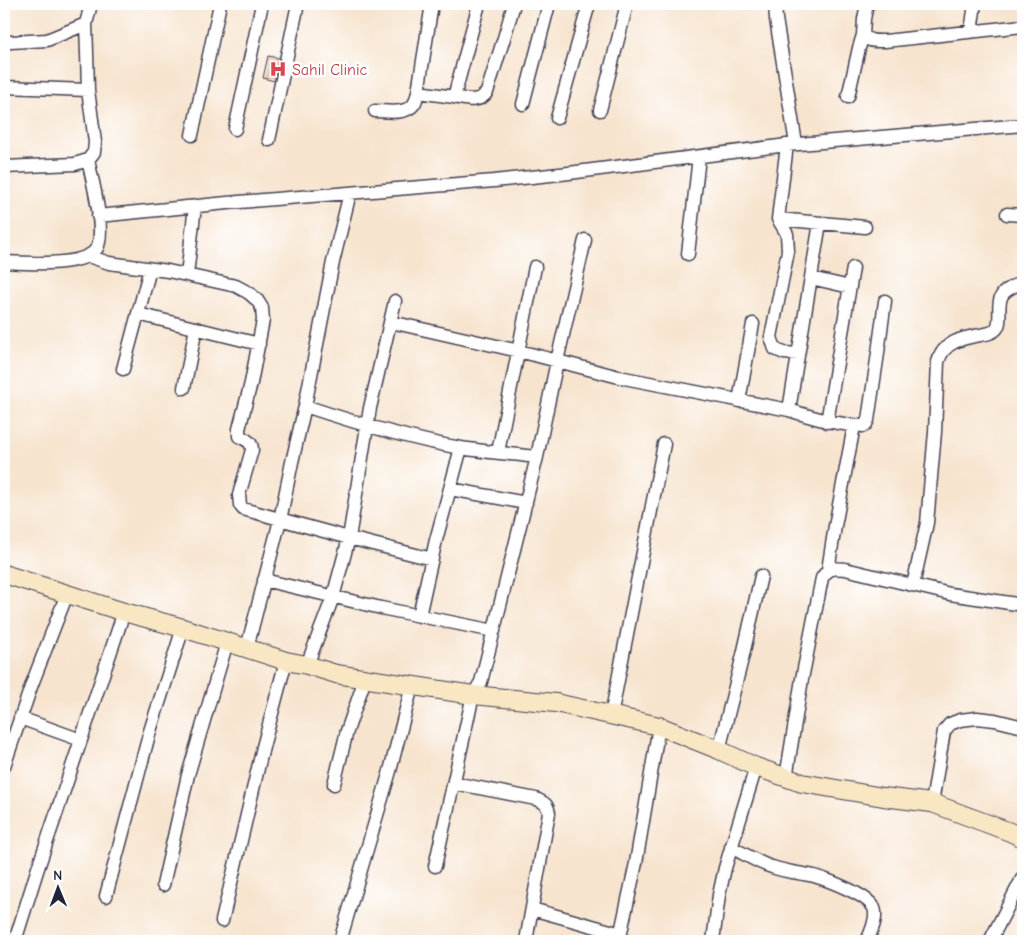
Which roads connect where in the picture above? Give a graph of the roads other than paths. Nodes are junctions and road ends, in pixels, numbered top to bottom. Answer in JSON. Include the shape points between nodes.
{"nodes":[{"id":1,"x":91,"y":4,"type":"edge"},
{"id":2,"x":220,"y":4,"type":"edge"},
{"id":3,"x":262,"y":4,"type":"edge"},
{"id":4,"x":298,"y":4,"type":"edge"},
{"id":5,"x":432,"y":4,"type":"edge"},
{"id":6,"x":479,"y":4,"type":"edge"},
{"id":7,"x":514,"y":4,"type":"edge"},
{"id":8,"x":549,"y":4,"type":"edge"},
{"id":9,"x":588,"y":4,"type":"edge"},
{"id":10,"x":627,"y":4,"type":"edge"},
{"id":11,"x":775,"y":4,"type":"edge"},
{"id":12,"x":867,"y":4,"type":"edge"},
{"id":13,"x":975,"y":4,"type":"edge"},
{"id":14,"x":86,"y":24,"type":"junction"},
{"id":15,"x":1023,"y":26,"type":"edge"},
{"id":16,"x":972,"y":31,"type":"junction"},
{"id":17,"x":863,"y":36,"type":"junction"},
{"id":18,"x":4,"y":42,"type":"edge"},
{"id":19,"x":4,"y":87,"type":"edge"},
{"id":20,"x":88,"y":90,"type":"junction"},
{"id":21,"x":418,"y":92,"type":"junction"},
{"id":22,"x":454,"y":97,"type":"junction"},
{"id":23,"x":848,"y":97,"type":"dead end"},
{"id":24,"x":523,"y":104,"type":"dead end"},
{"id":25,"x":600,"y":110,"type":"dead end"},
{"id":26,"x":375,"y":111,"type":"dead end"},
{"id":27,"x":557,"y":118,"type":"dead end"},
{"id":28,"x":1023,"y":125,"type":"edge"},
{"id":29,"x":235,"y":129,"type":"dead end"},
{"id":30,"x":192,"y":135,"type":"dead end"},
{"id":31,"x":269,"y":140,"type":"dead end"},
{"id":32,"x":791,"y":145,"type":"junction"},
{"id":33,"x":699,"y":157,"type":"junction"},
{"id":34,"x":88,"y":160,"type":"junction"},
{"id":35,"x":4,"y":167,"type":"edge"},
{"id":36,"x":350,"y":193,"type":"junction"},
{"id":37,"x":195,"y":206,"type":"junction"},
{"id":38,"x":1007,"y":214,"type":"dead end"},
{"id":39,"x":1023,"y":215,"type":"edge"},
{"id":40,"x":98,"y":216,"type":"junction"},
{"id":41,"x":778,"y":219,"type":"junction"},
{"id":42,"x":820,"y":223,"type":"junction"},
{"id":43,"x":865,"y":227,"type":"dead end"},
{"id":44,"x":585,"y":240,"type":"dead end"},
{"id":45,"x":688,"y":254,"type":"dead end"},
{"id":46,"x":88,"y":256,"type":"junction"},
{"id":47,"x":4,"y":262,"type":"edge"},
{"id":48,"x":535,"y":267,"type":"dead end"},
{"id":49,"x":150,"y":268,"type":"junction"},
{"id":50,"x":853,"y":268,"type":"dead end"},
{"id":51,"x":187,"y":275,"type":"junction"},
{"id":52,"x":811,"y":278,"type":"junction"},
{"id":53,"x":1023,"y":282,"type":"edge"},
{"id":54,"x":850,"y":287,"type":"junction"},
{"id":55,"x":396,"y":301,"type":"dead end"},
{"id":56,"x":885,"y":301,"type":"dead end"},
{"id":57,"x":138,"y":314,"type":"junction"},
{"id":58,"x":391,"y":322,"type":"junction"},
{"id":59,"x":753,"y":324,"type":"dead end"},
{"id":60,"x":196,"y":328,"type":"junction"},
{"id":61,"x":259,"y":344,"type":"junction"},
{"id":62,"x":519,"y":351,"type":"junction"},
{"id":63,"x":798,"y":354,"type":"junction"},
{"id":64,"x":558,"y":361,"type":"junction"},
{"id":65,"x":123,"y":369,"type":"dead end"},
{"id":66,"x":184,"y":388,"type":"dead end"},
{"id":67,"x":739,"y":401,"type":"junction"},
{"id":68,"x":305,"y":406,"type":"junction"},
{"id":69,"x":789,"y":410,"type":"junction"},
{"id":70,"x":827,"y":422,"type":"junction"},
{"id":71,"x":366,"y":426,"type":"junction"},
{"id":72,"x":854,"y":426,"type":"junction"},
{"id":73,"x":664,"y":444,"type":"dead end"},
{"id":74,"x":462,"y":448,"type":"junction"},
{"id":75,"x":498,"y":452,"type":"junction"},
{"id":76,"x":537,"y":457,"type":"junction"},
{"id":77,"x":450,"y":489,"type":"junction"},
{"id":78,"x":526,"y":503,"type":"junction"},
{"id":79,"x":280,"y":520,"type":"junction"},
{"id":80,"x":349,"y":538,"type":"junction"},
{"id":81,"x":432,"y":559,"type":"junction"},
{"id":82,"x":828,"y":570,"type":"junction"},
{"id":83,"x":4,"y":574,"type":"edge"},
{"id":84,"x":761,"y":576,"type":"dead end"},
{"id":85,"x":264,"y":580,"type":"junction"},
{"id":86,"x":913,"y":585,"type":"junction"},
{"id":87,"x":67,"y":594,"type":"junction"},
{"id":88,"x":333,"y":597,"type":"junction"},
{"id":89,"x":1023,"y":605,"type":"edge"},
{"id":90,"x":124,"y":612,"type":"junction"},
{"id":91,"x":418,"y":616,"type":"junction"},
{"id":92,"x":183,"y":628,"type":"junction"},
{"id":93,"x":494,"y":631,"type":"junction"},
{"id":94,"x":227,"y":642,"type":"junction"},
{"id":95,"x":247,"y":648,"type":"junction"},
{"id":96,"x":286,"y":660,"type":"junction"},
{"id":97,"x":307,"y":665,"type":"junction"},
{"id":98,"x":365,"y":679,"type":"junction"},
{"id":99,"x":412,"y":686,"type":"junction"},
{"id":100,"x":474,"y":695,"type":"junction"},
{"id":101,"x":612,"y":716,"type":"junction"},
{"id":102,"x":20,"y":718,"type":"junction"},
{"id":103,"x":658,"y":726,"type":"junction"},
{"id":104,"x":1023,"y":727,"type":"edge"},
{"id":105,"x":81,"y":740,"type":"junction"},
{"id":106,"x":719,"y":750,"type":"junction"},
{"id":107,"x":4,"y":766,"type":"edge"},
{"id":108,"x":756,"y":768,"type":"junction"},
{"id":109,"x":786,"y":778,"type":"junction"},
{"id":110,"x":454,"y":783,"type":"junction"},
{"id":111,"x":334,"y":784,"type":"dead end"},
{"id":112,"x":932,"y":803,"type":"junction"},
{"id":113,"x":1023,"y":838,"type":"edge"},
{"id":114,"x":731,"y":847,"type":"junction"},
{"id":115,"x":435,"y":866,"type":"dead end"},
{"id":116,"x":1023,"y":877,"type":"edge"},
{"id":117,"x":163,"y":884,"type":"dead end"},
{"id":118,"x":106,"y":896,"type":"dead end"},
{"id":119,"x":532,"y":909,"type":"junction"},
{"id":120,"x":222,"y":921,"type":"dead end"},
{"id":121,"x":620,"y":938,"type":"edge"},
{"id":122,"x":15,"y":941,"type":"edge"},
{"id":123,"x":340,"y":941,"type":"edge"},
{"id":124,"x":526,"y":941,"type":"edge"},
{"id":125,"x":713,"y":941,"type":"edge"},
{"id":126,"x":867,"y":941,"type":"edge"},
{"id":127,"x":990,"y":941,"type":"edge"}],
"edges":[{"from":1,"to":14,"type":"street"},
{"from":2,"to":30,"type":"street"},
{"from":3,"to":29,"type":"street"},
{"from":4,"to":31,"type":"street"},
{"from":5,"to":21,"type":"street"},
{"from":6,"to":22,"type":"street"},
{"from":7,"to":22,"type":"street","via":[[487,92],[475,100]]},
{"from":8,"to":24,"type":"street"},
{"from":9,"to":27,"type":"street"},
{"from":10,"to":25,"type":"street"},
{"from":11,"to":32,"type":"street"},
{"from":12,"to":17,"type":"street"},
{"from":13,"to":16,"type":"street"},
{"from":14,"to":18,"type":"street","via":[[47,40]]},
{"from":14,"to":20,"type":"street"},
{"from":15,"to":16,"type":"street"},
{"from":16,"to":17,"type":"street","via":[[885,41],[873,41]]},
{"from":17,"to":23,"type":"street"},
{"from":19,"to":20,"type":"street"},
{"from":20,"to":34,"type":"street","via":[[95,142],[94,152]]},
{"from":21,"to":22,"type":"street"},
{"from":21,"to":26,"type":"street","via":[[414,104],[407,110]]},
{"from":28,"to":32,"type":"street"},
{"from":32,"to":33,"type":"street"},
{"from":32,"to":41,"type":"street","via":[[780,190]]},
{"from":33,"to":36,"type":"street","via":[[550,175]]},
{"from":33,"to":45,"type":"street"},
{"from":34,"to":35,"type":"street","via":[[75,164]]},
{"from":34,"to":40,"type":"street"},
{"from":36,"to":37,"type":"street"},
{"from":36,"to":68,"type":"street","via":[[332,262]]},
{"from":37,"to":40,"type":"street"},
{"from":37,"to":51,"type":"street"},
{"from":38,"to":39,"type":"street"},
{"from":40,"to":46,"type":"street","via":[[100,238]]},
{"from":41,"to":42,"type":"street"},
{"from":41,"to":63,"type":"street","via":[[787,234],[788,251],[771,337],[775,349]]},
{"from":42,"to":43,"type":"street"},
{"from":42,"to":52,"type":"street"},
{"from":44,"to":64,"type":"street"},
{"from":46,"to":47,"type":"street","via":[[68,262]]},
{"from":46,"to":49,"type":"street","via":[[109,263]]},
{"from":48,"to":62,"type":"street"},
{"from":49,"to":51,"type":"street"},
{"from":49,"to":57,"type":"street"},
{"from":50,"to":54,"type":"street"},
{"from":51,"to":61,"type":"street","via":[[236,286],[257,300],[263,320]]},
{"from":52,"to":54,"type":"street"},
{"from":52,"to":63,"type":"street"},
{"from":53,"to":86,"type":"street","via":[[1002,294],[996,330],[954,342],[940,354],[927,523]]},
{"from":54,"to":70,"type":"street"},
{"from":55,"to":58,"type":"street"},
{"from":56,"to":72,"type":"street","via":[[868,420],[864,426]]},
{"from":57,"to":60,"type":"street"},
{"from":57,"to":65,"type":"street"},
{"from":58,"to":62,"type":"street"},
{"from":58,"to":71,"type":"street"},
{"from":59,"to":67,"type":"street"},
{"from":60,"to":61,"type":"street"},
{"from":60,"to":66,"type":"street"},
{"from":61,"to":79,"type":"street","via":[[239,429],[239,436],[249,441],[252,450],[239,501],[243,509]]},
{"from":62,"to":64,"type":"street"},
{"from":62,"to":75,"type":"street"},
{"from":63,"to":69,"type":"street"},
{"from":64,"to":67,"type":"street"},
{"from":64,"to":76,"type":"street"},
{"from":67,"to":69,"type":"street"},
{"from":68,"to":71,"type":"street"},
{"from":68,"to":79,"type":"street"},
{"from":69,"to":70,"type":"street"},
{"from":70,"to":72,"type":"street"},
{"from":71,"to":74,"type":"street"},
{"from":71,"to":80,"type":"street"},
{"from":72,"to":82,"type":"street"},
{"from":73,"to":101,"type":"street"},
{"from":74,"to":75,"type":"street"},
{"from":74,"to":77,"type":"street"},
{"from":75,"to":76,"type":"street"},
{"from":76,"to":78,"type":"street"},
{"from":77,"to":78,"type":"street"},
{"from":77,"to":81,"type":"street"},
{"from":78,"to":93,"type":"street"},
{"from":79,"to":80,"type":"street"},
{"from":79,"to":85,"type":"street"},
{"from":80,"to":81,"type":"street"},
{"from":80,"to":88,"type":"street"},
{"from":81,"to":91,"type":"street"},
{"from":82,"to":86,"type":"street","via":[[845,569]]},
{"from":82,"to":109,"type":"street","via":[[820,587]]},
{"from":83,"to":87,"type":"street"},
{"from":84,"to":106,"type":"street"},
{"from":85,"to":88,"type":"street"},
{"from":85,"to":95,"type":"street"},
{"from":86,"to":89,"type":"street"},
{"from":87,"to":90,"type":"street"},
{"from":87,"to":102,"type":"street"},
{"from":88,"to":91,"type":"street"},
{"from":88,"to":97,"type":"street"},
{"from":90,"to":92,"type":"street"},
{"from":90,"to":105,"type":"street"},
{"from":91,"to":93,"type":"street"},
{"from":92,"to":94,"type":"street"},
{"from":92,"to":118,"type":"street","via":[[150,732]]},
{"from":93,"to":100,"type":"street","via":[[481,682]]},
{"from":94,"to":95,"type":"street"},
{"from":94,"to":117,"type":"street","via":[[188,775]]},
{"from":95,"to":96,"type":"street"},
{"from":96,"to":97,"type":"street"},
{"from":96,"to":120,"type":"street"},
{"from":97,"to":98,"type":"street"},
{"from":98,"to":99,"type":"street"},
{"from":98,"to":111,"type":"street","via":[[347,731]]},
{"from":99,"to":100,"type":"street"},
{"from":99,"to":123,"type":"street"},
{"from":100,"to":101,"type":"street","via":[[556,703]]},
{"from":100,"to":110,"type":"street"},
{"from":101,"to":103,"type":"street"},
{"from":102,"to":105,"type":"street"},
{"from":102,"to":107,"type":"street"},
{"from":103,"to":106,"type":"street"},
{"from":103,"to":121,"type":"street","via":[[636,864]]},
{"from":104,"to":112,"type":"street","via":[[977,718],[950,724],[944,731]]},
{"from":105,"to":122,"type":"street"},
{"from":106,"to":108,"type":"street"},
{"from":108,"to":109,"type":"street"},
{"from":108,"to":114,"type":"street"},
{"from":109,"to":112,"type":"street"},
{"from":110,"to":115,"type":"street"},
{"from":110,"to":119,"type":"street","via":[[536,799],[548,807]]},
{"from":112,"to":113,"type":"street"},
{"from":114,"to":125,"type":"street","via":[[719,895]]},
{"from":114,"to":126,"type":"street","via":[[774,868],[832,882],[870,902],[875,915]]},
{"from":116,"to":127,"type":"street"},
{"from":119,"to":121,"type":"street"},
{"from":119,"to":124,"type":"street"}]}
